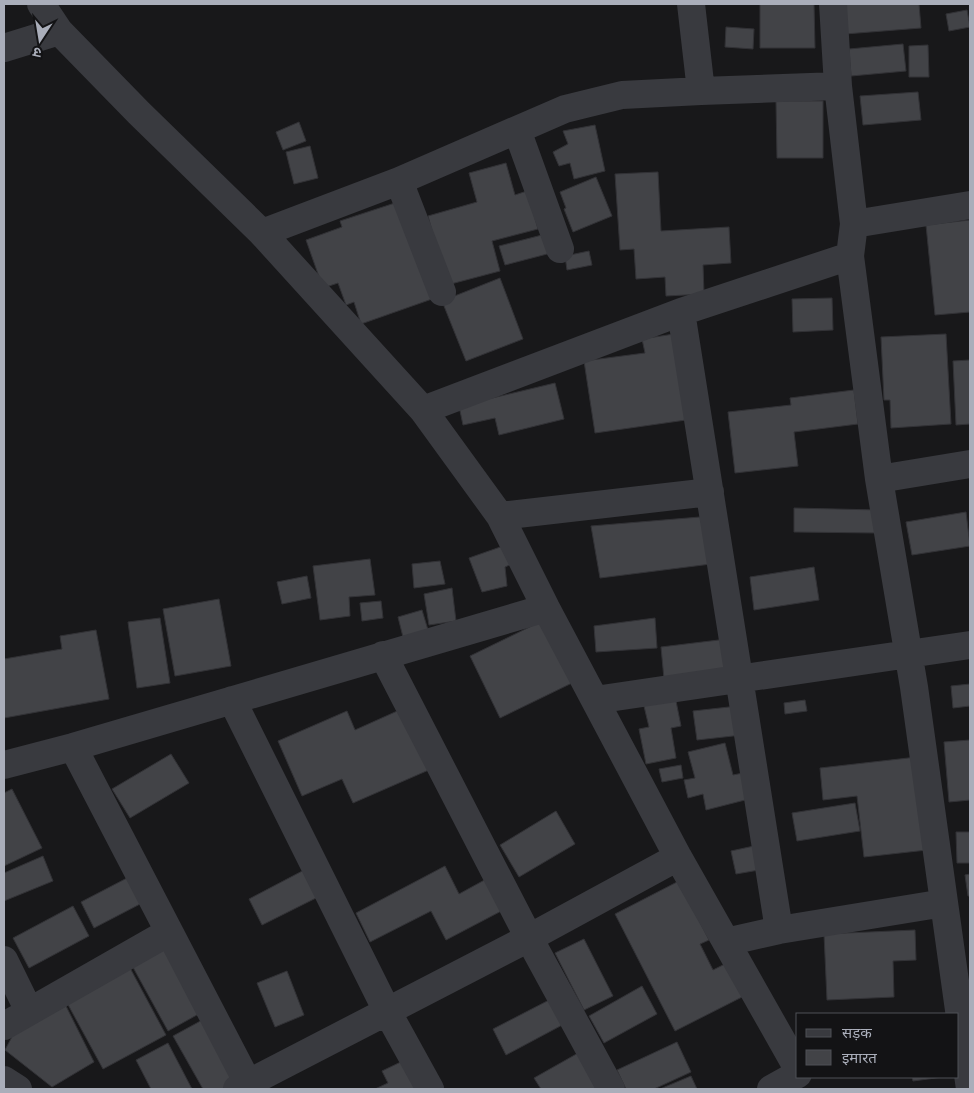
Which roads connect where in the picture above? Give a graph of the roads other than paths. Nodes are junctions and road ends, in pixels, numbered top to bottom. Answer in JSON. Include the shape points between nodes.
{"nodes":[{"id":1,"x":41,"y":4,"type":"edge"},
{"id":2,"x":691,"y":4,"type":"edge"},
{"id":3,"x":833,"y":4,"type":"edge"},
{"id":4,"x":59,"y":30,"type":"junction"},
{"id":5,"x":4,"y":48,"type":"edge"},
{"id":6,"x":838,"y":86,"type":"junction"},
{"id":7,"x":701,"y":90,"type":"junction"},
{"id":8,"x":517,"y":130,"type":"junction"},
{"id":9,"x":399,"y":181,"type":"junction"},
{"id":10,"x":970,"y":205,"type":"edge"},
{"id":11,"x":854,"y":224,"type":"junction"},
{"id":12,"x":262,"y":233,"type":"junction"},
{"id":13,"x":560,"y":249,"type":"dead end"},
{"id":14,"x":850,"y":256,"type":"junction"},
{"id":15,"x":442,"y":292,"type":"dead end"},
{"id":16,"x":681,"y":312,"type":"junction"},
{"id":17,"x":423,"y":410,"type":"junction"},
{"id":18,"x":970,"y":464,"type":"edge"},
{"id":19,"x":879,"y":480,"type":"junction"},
{"id":20,"x":710,"y":492,"type":"junction"},
{"id":21,"x":500,"y":516,"type":"junction"},
{"id":22,"x":546,"y":608,"type":"junction"},
{"id":23,"x":970,"y":645,"type":"edge"},
{"id":24,"x":908,"y":654,"type":"junction"},
{"id":25,"x":383,"y":655,"type":"junction"},
{"id":26,"x":739,"y":680,"type":"junction"},
{"id":27,"x":232,"y":700,"type":"junction"},
{"id":28,"x":595,"y":700,"type":"junction"},
{"id":29,"x":73,"y":747,"type":"junction"},
{"id":30,"x":4,"y":765,"type":"edge"},
{"id":31,"x":678,"y":856,"type":"junction"},
{"id":32,"x":944,"y":903,"type":"junction"},
{"id":33,"x":778,"y":930,"type":"junction"},
{"id":34,"x":169,"y":932,"type":"junction"},
{"id":35,"x":528,"y":938,"type":"junction"},
{"id":36,"x":726,"y":942,"type":"junction"},
{"id":37,"x":4,"y":960,"type":"edge"},
{"id":38,"x":387,"y":1011,"type":"junction"},
{"id":39,"x":29,"y":1012,"type":"junction"},
{"id":40,"x":4,"y":1026,"type":"edge"},
{"id":41,"x":796,"y":1065,"type":"edge"},
{"id":42,"x":796,"y":1075,"type":"edge"},
{"id":43,"x":803,"y":1078,"type":"edge"},
{"id":44,"x":245,"y":1087,"type":"edge"},
{"id":45,"x":430,"y":1089,"type":"edge"},
{"id":46,"x":611,"y":1089,"type":"edge"},
{"id":47,"x":771,"y":1089,"type":"edge"},
{"id":48,"x":809,"y":1089,"type":"edge"},
{"id":49,"x":970,"y":1089,"type":"edge"}],
"edges":[{"from":1,"to":4,"type":"street"},
{"from":2,"to":7,"type":"street"},
{"from":3,"to":6,"type":"street"},
{"from":4,"to":5,"type":"street"},
{"from":4,"to":12,"type":"street"},
{"from":6,"to":7,"type":"street"},
{"from":6,"to":11,"type":"street"},
{"from":7,"to":8,"type":"street","via":[[622,95],[565,109]]},
{"from":8,"to":9,"type":"street"},
{"from":8,"to":13,"type":"street"},
{"from":9,"to":12,"type":"street"},
{"from":9,"to":15,"type":"street"},
{"from":10,"to":11,"type":"street"},
{"from":11,"to":14,"type":"street"},
{"from":12,"to":17,"type":"street"},
{"from":14,"to":16,"type":"street"},
{"from":14,"to":19,"type":"street"},
{"from":16,"to":17,"type":"street"},
{"from":16,"to":20,"type":"street"},
{"from":17,"to":21,"type":"street"},
{"from":18,"to":19,"type":"street"},
{"from":19,"to":24,"type":"street"},
{"from":20,"to":21,"type":"street"},
{"from":20,"to":26,"type":"street"},
{"from":21,"to":22,"type":"street"},
{"from":22,"to":25,"type":"street"},
{"from":22,"to":28,"type":"street"},
{"from":23,"to":24,"type":"street"},
{"from":24,"to":26,"type":"street"},
{"from":24,"to":32,"type":"street"},
{"from":25,"to":27,"type":"street"},
{"from":25,"to":35,"type":"street"},
{"from":26,"to":28,"type":"street"},
{"from":26,"to":33,"type":"street"},
{"from":27,"to":29,"type":"street"},
{"from":27,"to":38,"type":"street"},
{"from":28,"to":31,"type":"street"},
{"from":29,"to":30,"type":"street"},
{"from":29,"to":34,"type":"street"},
{"from":31,"to":35,"type":"street"},
{"from":31,"to":36,"type":"street"},
{"from":32,"to":33,"type":"street"},
{"from":32,"to":49,"type":"street"},
{"from":33,"to":36,"type":"street"},
{"from":34,"to":39,"type":"street"},
{"from":34,"to":44,"type":"street"},
{"from":35,"to":38,"type":"street"},
{"from":35,"to":46,"type":"street"},
{"from":36,"to":41,"type":"street"},
{"from":37,"to":39,"type":"street"},
{"from":38,"to":44,"type":"street"},
{"from":38,"to":45,"type":"street"},
{"from":39,"to":40,"type":"street"},
{"from":42,"to":47,"type":"street"},
{"from":43,"to":48,"type":"street"}]}
